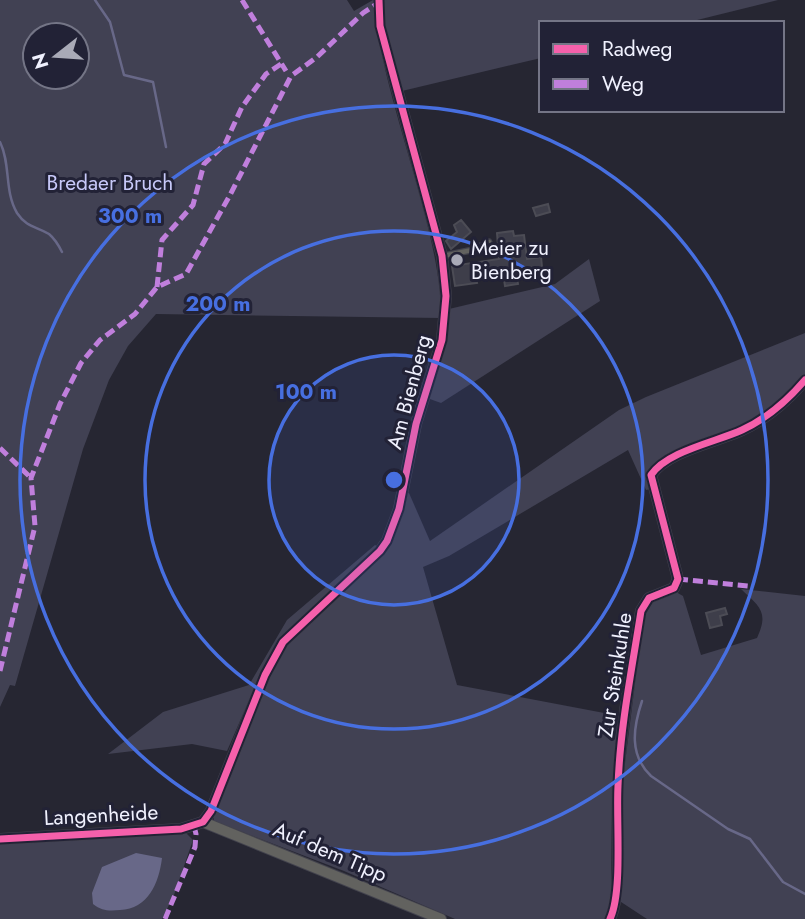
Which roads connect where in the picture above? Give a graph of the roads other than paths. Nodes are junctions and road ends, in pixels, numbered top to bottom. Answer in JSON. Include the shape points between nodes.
{"nodes":[{"id":1,"x":379,"y":0,"type":"edge"},
{"id":2,"x":489,"y":242,"type":"dead end"},
{"id":3,"x":442,"y":256,"type":"junction"},
{"id":4,"x":805,"y":380,"type":"edge"},
{"id":5,"x":203,"y":822,"type":"junction"},
{"id":6,"x":0,"y":839,"type":"edge"},
{"id":7,"x":442,"y":919,"type":"edge"},
{"id":8,"x":610,"y":919,"type":"edge"}],
"edges":[{"from":1,"to":3,"type":"street","name":"Am Bienberg","via":[[380,26]]},
{"from":2,"to":3,"type":"lane"},
{"from":3,"to":5,"type":"street","name":"Am Bienberg","via":[[444,333],[387,541],[283,642]]},
{"from":4,"to":8,"type":"street","name":"Zur Steinkuhle","via":[[762,418],[664,461],[652,475],[678,579],[674,588],[649,598],[641,611],[620,761],[615,897]]},
{"from":5,"to":6,"type":"street","name":"Langenheide","via":[[181,829]]},
{"from":5,"to":7,"type":"street","name":"Auf dem Tipp"}]}
